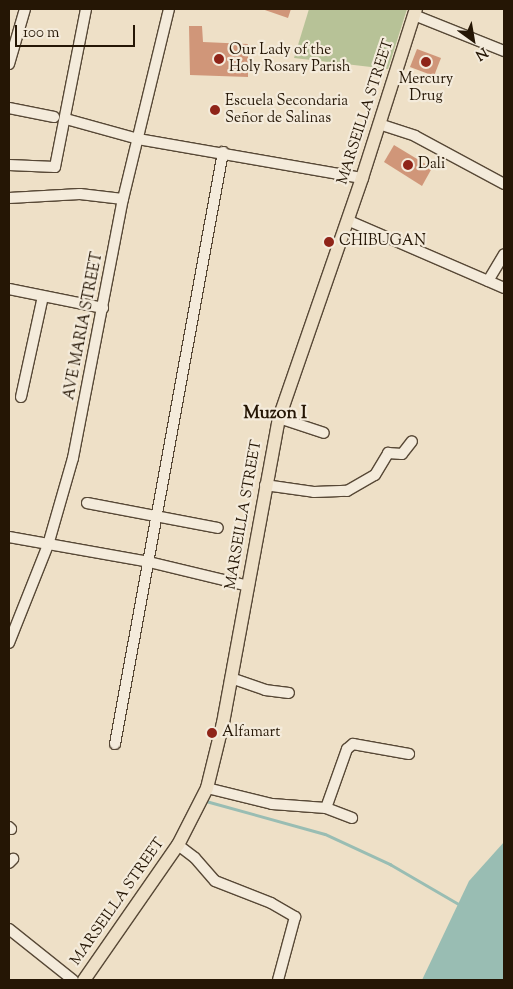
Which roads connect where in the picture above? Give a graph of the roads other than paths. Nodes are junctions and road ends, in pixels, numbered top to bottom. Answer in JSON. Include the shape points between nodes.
{"nodes":[{"id":1,"x":25,"y":9,"type":"edge"},
{"id":2,"x":86,"y":9,"type":"edge"},
{"id":3,"x":169,"y":9,"type":"edge"},
{"id":4,"x":415,"y":12,"type":"edge"},
{"id":5,"x":504,"y":51,"type":"edge"},
{"id":6,"x":9,"y":64,"type":"edge"},
{"id":7,"x":9,"y":108,"type":"edge"},
{"id":8,"x":54,"y":117,"type":"dead end"},
{"id":9,"x":66,"y":119,"type":"junction"},
{"id":10,"x":380,"y":124,"type":"junction"},
{"id":11,"x":138,"y":139,"type":"junction"},
{"id":12,"x":223,"y":152,"type":"junction"},
{"id":13,"x":9,"y":165,"type":"edge"},
{"id":14,"x":362,"y":178,"type":"junction"},
{"id":15,"x":504,"y":184,"type":"edge"},
{"id":16,"x":9,"y":198,"type":"edge"},
{"id":17,"x":124,"y":198,"type":"junction"},
{"id":18,"x":348,"y":220,"type":"junction"},
{"id":19,"x":504,"y":254,"type":"edge"},
{"id":20,"x":488,"y":280,"type":"junction"},
{"id":21,"x":504,"y":288,"type":"edge"},
{"id":22,"x":9,"y":289,"type":"edge"},
{"id":23,"x":43,"y":296,"type":"junction"},
{"id":24,"x":103,"y":308,"type":"junction"},
{"id":25,"x":21,"y":397,"type":"dead end"},
{"id":26,"x":279,"y":418,"type":"junction"},
{"id":27,"x":324,"y":433,"type":"dead end"},
{"id":28,"x":412,"y":441,"type":"dead end"},
{"id":29,"x":266,"y":486,"type":"junction"},
{"id":30,"x":87,"y":503,"type":"dead end"},
{"id":31,"x":158,"y":516,"type":"junction"},
{"id":32,"x":218,"y":528,"type":"dead end"},
{"id":33,"x":9,"y":537,"type":"edge"},
{"id":34,"x":48,"y":546,"type":"junction"},
{"id":35,"x":149,"y":562,"type":"junction"},
{"id":36,"x":248,"y":586,"type":"junction"},
{"id":37,"x":9,"y":643,"type":"edge"},
{"id":38,"x":231,"y":678,"type":"junction"},
{"id":39,"x":289,"y":693,"type":"dead end"},
{"id":40,"x":115,"y":744,"type":"dead end"},
{"id":41,"x":409,"y":754,"type":"dead end"},
{"id":42,"x":206,"y":788,"type":"junction"},
{"id":43,"x":326,"y":808,"type":"junction"},
{"id":44,"x":352,"y":818,"type":"dead end"},
{"id":45,"x":178,"y":845,"type":"junction"},
{"id":46,"x":9,"y":929,"type":"edge"},
{"id":47,"x":73,"y":980,"type":"edge"},
{"id":48,"x":84,"y":980,"type":"edge"},
{"id":49,"x":278,"y":980,"type":"edge"}],
"edges":[{"from":1,"to":6,"type":"street"},
{"from":2,"to":9,"type":"street"},
{"from":3,"to":11,"type":"street","name":"AVE MARIA STREET"},
{"from":4,"to":5,"type":"street"},
{"from":4,"to":10,"type":"main road","name":"MARSEILLA STREET"},
{"from":7,"to":8,"type":"street"},
{"from":9,"to":11,"type":"street"},
{"from":9,"to":13,"type":"street","via":[[55,167]]},
{"from":10,"to":14,"type":"main road","name":"MARSEILLA STREET"},
{"from":10,"to":15,"type":"street","via":[[415,136]]},
{"from":11,"to":12,"type":"street"},
{"from":11,"to":17,"type":"street","name":"AVE MARIA STREET"},
{"from":12,"to":14,"type":"street"},
{"from":12,"to":31,"type":"street"},
{"from":14,"to":18,"type":"main road","name":"MARSEILLA STREET"},
{"from":16,"to":17,"type":"street","via":[[80,194]]},
{"from":17,"to":24,"type":"street","name":"AVE MARIA STREET"},
{"from":18,"to":20,"type":"street"},
{"from":18,"to":26,"type":"main road","name":"MARSEILLA STREET"},
{"from":19,"to":20,"type":"street"},
{"from":20,"to":21,"type":"street"},
{"from":22,"to":23,"type":"street"},
{"from":23,"to":24,"type":"street"},
{"from":23,"to":25,"type":"street"},
{"from":24,"to":34,"type":"street","name":"AVE MARIA STREET","via":[[73,458]]},
{"from":26,"to":27,"type":"street"},
{"from":26,"to":29,"type":"main road","name":"MARSEILLA STREET"},
{"from":28,"to":29,"type":"street","via":[[402,454],[388,453],[375,475],[346,491],[314,492]]},
{"from":29,"to":36,"type":"main road","name":"MARSEILLA STREET"},
{"from":30,"to":31,"type":"street"},
{"from":31,"to":32,"type":"street"},
{"from":31,"to":35,"type":"street"},
{"from":33,"to":34,"type":"street"},
{"from":34,"to":35,"type":"street"},
{"from":34,"to":37,"type":"street","name":"AVE MARIA STREET"},
{"from":35,"to":36,"type":"street"},
{"from":35,"to":40,"type":"street"},
{"from":36,"to":38,"type":"main road","name":"MARSEILLA STREET"},
{"from":38,"to":39,"type":"street","via":[[265,690]]},
{"from":38,"to":42,"type":"main road","name":"MARSEILLA STREET"},
{"from":41,"to":43,"type":"street","via":[[353,744],[347,749]]},
{"from":42,"to":43,"type":"street","via":[[272,804]]},
{"from":42,"to":45,"type":"main road","name":"MARSEILLA STREET"},
{"from":43,"to":44,"type":"street"},
{"from":45,"to":48,"type":"main road","name":"MARSEILLA STREET"},
{"from":45,"to":49,"type":"street","via":[[196,858],[215,881],[271,903],[295,917]]},
{"from":46,"to":47,"type":"street"}]}
